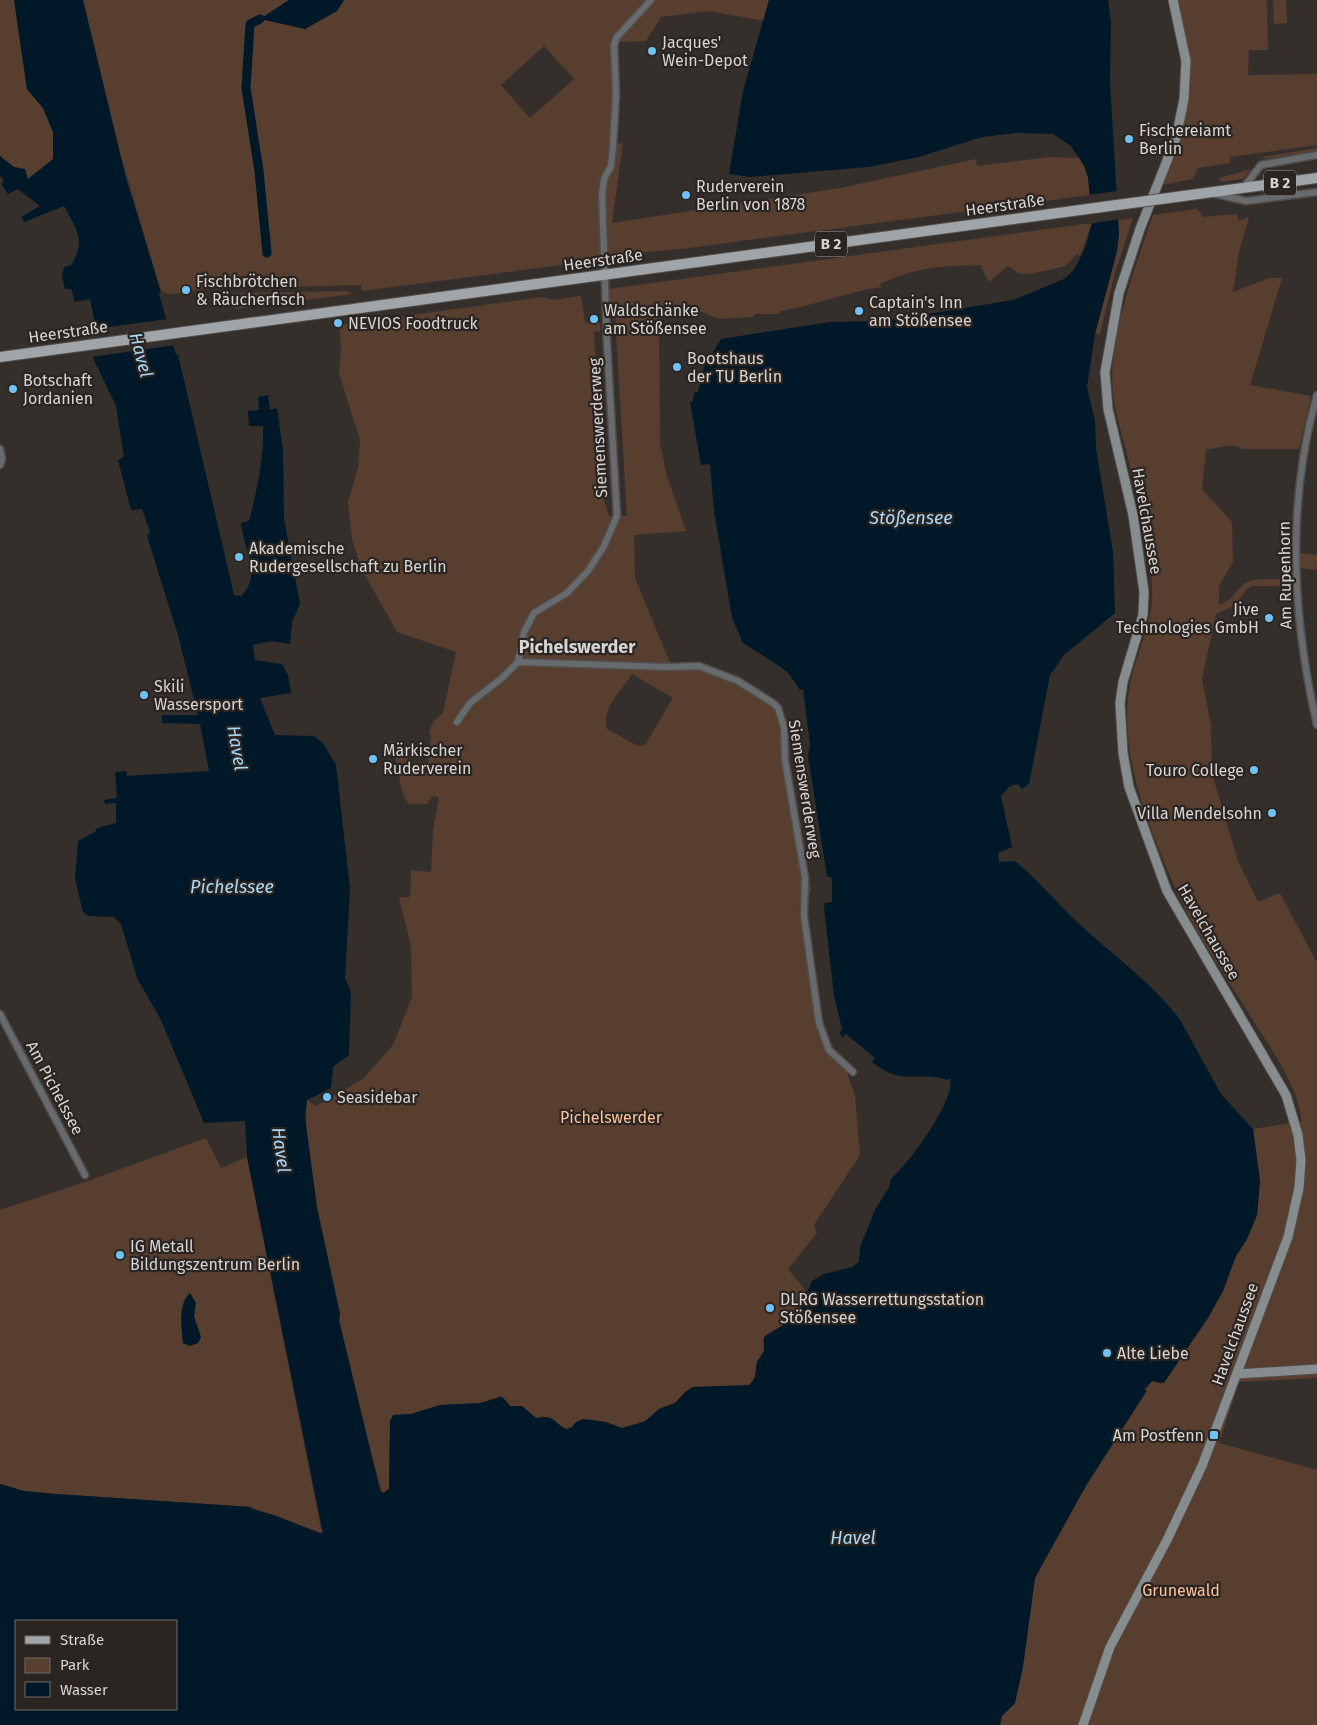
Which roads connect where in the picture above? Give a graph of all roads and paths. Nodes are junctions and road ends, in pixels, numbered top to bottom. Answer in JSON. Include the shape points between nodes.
{"nodes":[{"id":1,"x":651,"y":0,"type":"edge"},
{"id":2,"x":1173,"y":0,"type":"edge"},
{"id":3,"x":1317,"y":155,"type":"edge"},
{"id":4,"x":1317,"y":178,"type":"edge"},
{"id":5,"x":1243,"y":188,"type":"junction"},
{"id":6,"x":1317,"y":192,"type":"edge"},
{"id":7,"x":1210,"y":193,"type":"junction"},
{"id":8,"x":604,"y":275,"type":"junction"},
{"id":9,"x":0,"y":357,"type":"edge"},
{"id":10,"x":1317,"y":396,"type":"edge"},
{"id":11,"x":0,"y":449,"type":"edge"},
{"id":12,"x":1,"y":461,"type":"edge"},
{"id":13,"x":518,"y":662,"type":"junction"},
{"id":14,"x":457,"y":722,"type":"dead end"},
{"id":15,"x":1317,"y":725,"type":"edge"},
{"id":16,"x":0,"y":1014,"type":"edge"},
{"id":17,"x":853,"y":1072,"type":"dead end"},
{"id":18,"x":85,"y":1175,"type":"dead end"},
{"id":19,"x":1317,"y":1369,"type":"edge"},
{"id":20,"x":1237,"y":1374,"type":"junction"},
{"id":21,"x":1083,"y":1725,"type":"edge"}],
"edges":[{"from":1,"to":8,"type":"street","name":"Siemenswerderweg","via":[[617,37],[614,45],[613,147],[611,166],[604,179],[601,211]]},
{"from":2,"to":20,"type":"street","name":"Havelchaussee","via":[[1186,61],[1184,99],[1176,138],[1119,293],[1105,372],[1108,409],[1133,515],[1144,592],[1143,615],[1123,682],[1120,726],[1130,786],[1167,891],[1268,1061],[1286,1095],[1298,1134],[1300,1188],[1295,1213]]},
{"from":3,"to":5,"type":"street","via":[[1261,165]]},
{"from":4,"to":5,"type":"main road","name":"Heerstraße","number":"B 2"},
{"from":5,"to":7,"type":"main road","name":"Heerstraße","number":"B 2"},
{"from":6,"to":7,"type":"street","name":"Heerstraße","via":[[1246,201]]},
{"from":7,"to":8,"type":"main road","name":"Heerstraße","number":"B 2","bridge":true},
{"from":8,"to":9,"type":"main road","name":"Heerstraße","number":"B 2"},
{"from":8,"to":13,"type":"street","name":"Siemenswerderweg","via":[[617,516],[588,571],[567,593],[534,614],[524,632]]},
{"from":10,"to":15,"type":"street","name":"Am Rupenhorn","via":[[1302,462],[1295,561],[1299,627]]},
{"from":11,"to":12,"type":"street"},
{"from":13,"to":14,"type":"street","via":[[470,703]]},
{"from":13,"to":17,"type":"street","name":"Siemenswerderweg","via":[[699,666],[738,681],[778,708],[784,727],[785,760],[805,878],[804,916],[818,1023],[829,1050]]},
{"from":16,"to":18,"type":"street","name":"Am Pichelssee"},
{"from":19,"to":20,"type":"street"},
{"from":20,"to":21,"type":"street","name":"Havelchaussee","via":[[1202,1466],[1110,1648]]}]}
